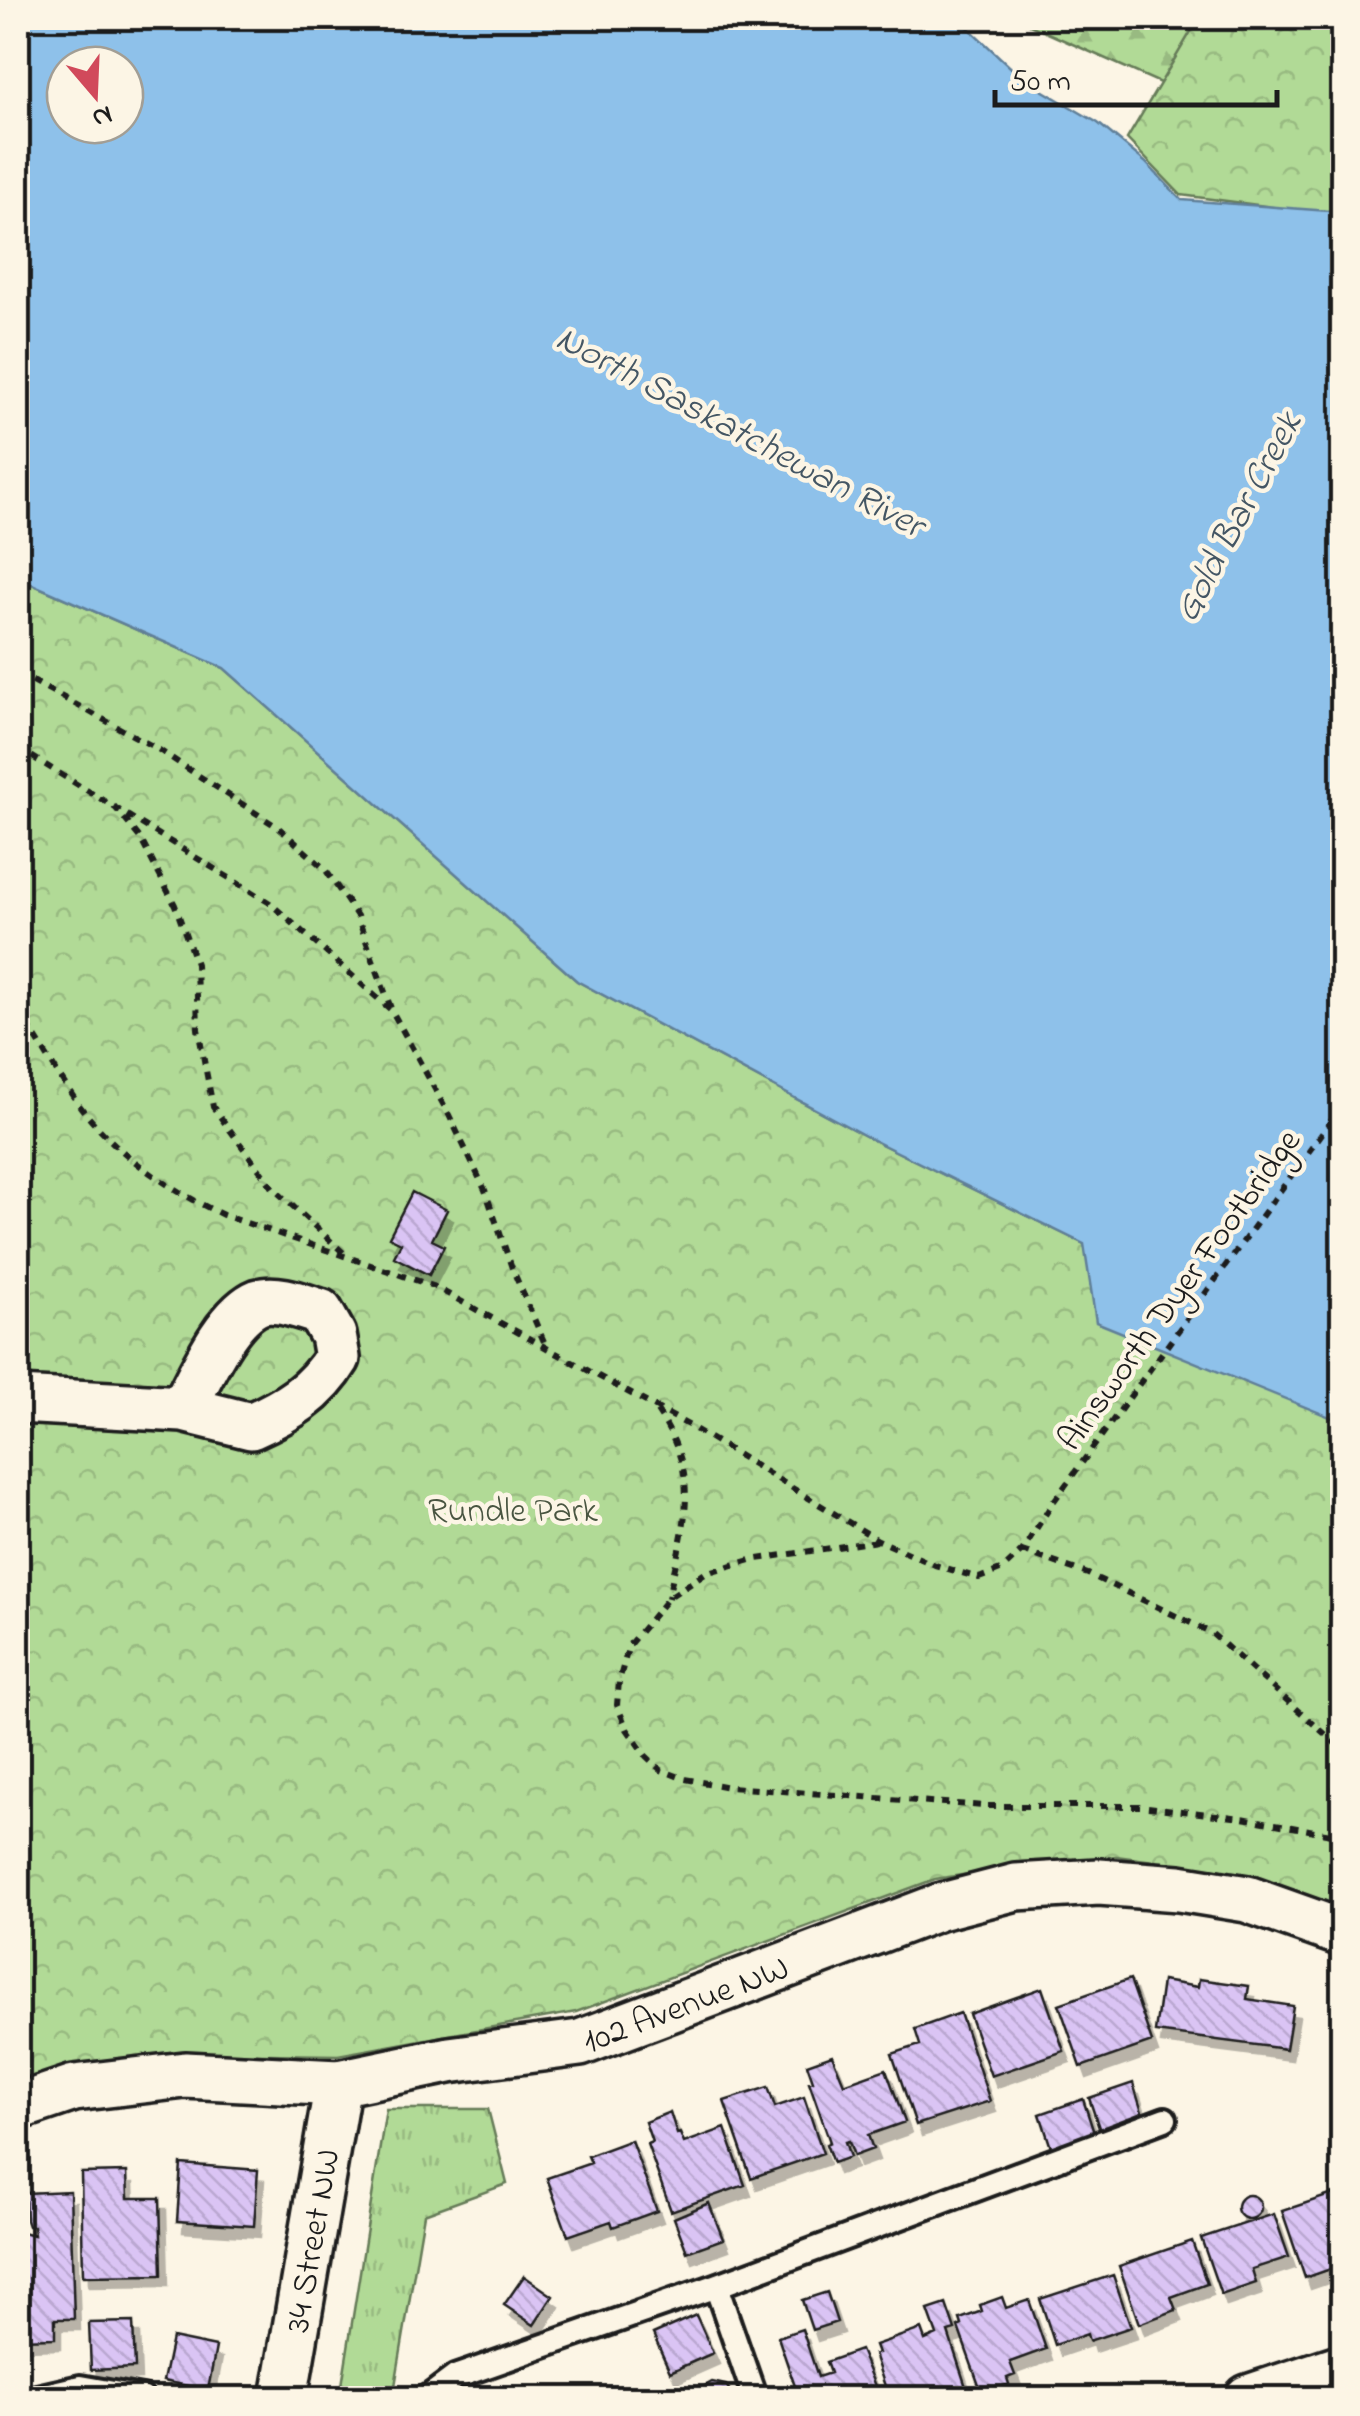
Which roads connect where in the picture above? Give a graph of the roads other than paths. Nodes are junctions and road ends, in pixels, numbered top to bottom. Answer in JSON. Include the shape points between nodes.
{"nodes":[{"id":1,"x":18,"y":1400,"type":"edge"},
{"id":2,"x":183,"y":1409,"type":"dead end"},
{"id":3,"x":1342,"y":1933,"type":"edge"},
{"id":4,"x":338,"y":2082,"type":"junction"},
{"id":5,"x":18,"y":2107,"type":"edge"},
{"id":6,"x":1165,"y":2119,"type":"dead end"},
{"id":7,"x":716,"y":2286,"type":"junction"},
{"id":8,"x":1342,"y":2367,"type":"edge"},
{"id":9,"x":32,"y":2398,"type":"edge"},
{"id":10,"x":142,"y":2398,"type":"edge"},
{"id":11,"x":284,"y":2398,"type":"edge"},
{"id":12,"x":427,"y":2398,"type":"edge"},
{"id":13,"x":754,"y":2398,"type":"edge"},
{"id":14,"x":1248,"y":2398,"type":"edge"}],
"edges":[{"from":1,"to":2,"type":"street"},
{"from":3,"to":4,"type":"street","name":"102 Avenue NW","via":[[1247,1899],[1179,1888],[1099,1882],[1016,1887],[939,1907],[580,2043]]},
{"from":4,"to":5,"type":"street","name":"102 Avenue NW","via":[[185,2075],[74,2088]]},
{"from":4,"to":11,"type":"street","name":"34 Street NW"},
{"from":6,"to":7,"type":"lane"},
{"from":7,"to":12,"type":"lane","via":[[455,2378]]},
{"from":7,"to":13,"type":"lane"},
{"from":8,"to":14,"type":"street"},
{"from":9,"to":10,"type":"lane","via":[[80,2387]]}]}
